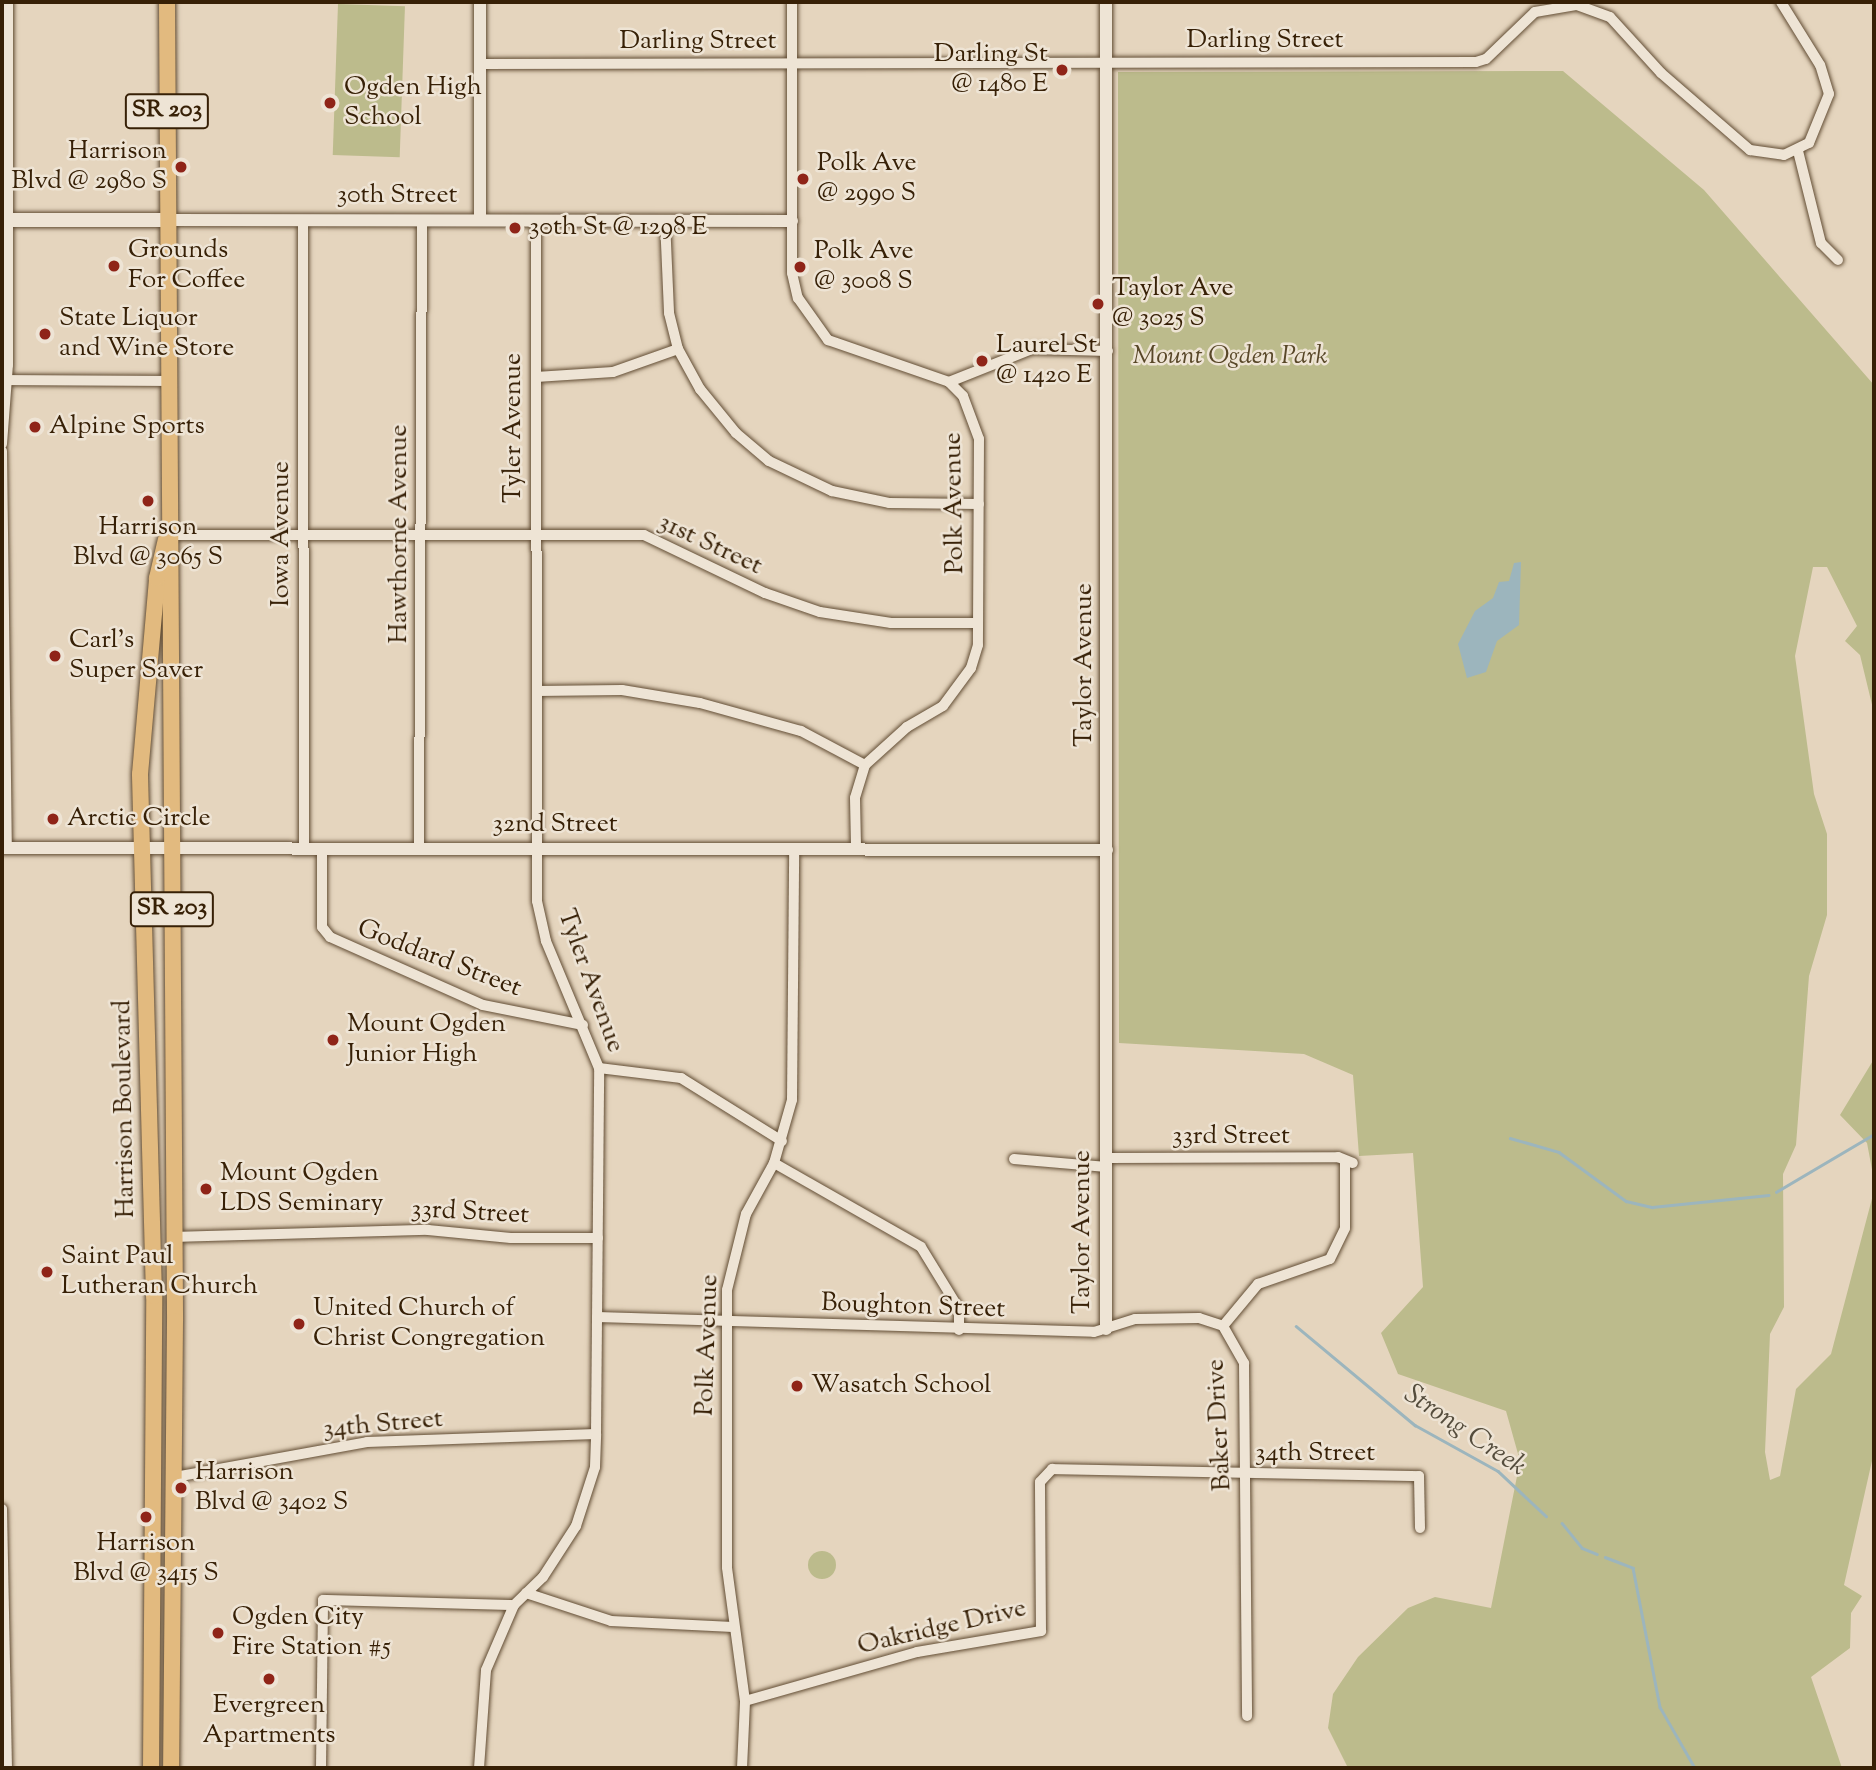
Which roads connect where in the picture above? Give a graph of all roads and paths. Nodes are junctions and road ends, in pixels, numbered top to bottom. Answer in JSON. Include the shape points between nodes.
{"nodes":[{"id":1,"x":8,"y":2,"type":"edge"},
{"id":2,"x":167,"y":2,"type":"edge"},
{"id":3,"x":480,"y":2,"type":"edge"},
{"id":4,"x":792,"y":2,"type":"edge"},
{"id":5,"x":1107,"y":2,"type":"edge"},
{"id":6,"x":1781,"y":2,"type":"edge"},
{"id":7,"x":792,"y":63,"type":"junction"},
{"id":8,"x":1107,"y":63,"type":"junction"},
{"id":9,"x":481,"y":64,"type":"junction"},
{"id":10,"x":1798,"y":151,"type":"junction"},
{"id":11,"x":6,"y":220,"type":"edge"},
{"id":12,"x":167,"y":220,"type":"junction"},
{"id":13,"x":422,"y":220,"type":"junction"},
{"id":14,"x":481,"y":220,"type":"junction"},
{"id":15,"x":536,"y":220,"type":"junction"},
{"id":16,"x":665,"y":220,"type":"junction"},
{"id":17,"x":303,"y":221,"type":"junction"},
{"id":18,"x":792,"y":221,"type":"junction"},
{"id":19,"x":1838,"y":260,"type":"dead end"},
{"id":20,"x":678,"y":349,"type":"junction"},
{"id":21,"x":1108,"y":351,"type":"junction"},
{"id":22,"x":536,"y":377,"type":"junction"},
{"id":23,"x":5,"y":380,"type":"edge"},
{"id":24,"x":167,"y":381,"type":"junction"},
{"id":25,"x":949,"y":382,"type":"junction"},
{"id":26,"x":2,"y":444,"type":"edge"},
{"id":27,"x":2,"y":451,"type":"edge"},
{"id":28,"x":978,"y":505,"type":"junction"},
{"id":29,"x":303,"y":534,"type":"junction"},
{"id":30,"x":422,"y":534,"type":"junction"},
{"id":31,"x":537,"y":534,"type":"junction"},
{"id":32,"x":167,"y":535,"type":"junction"},
{"id":33,"x":978,"y":623,"type":"junction"},
{"id":34,"x":537,"y":691,"type":"junction"},
{"id":35,"x":4,"y":692,"type":"edge"},
{"id":36,"x":865,"y":765,"type":"junction"},
{"id":37,"x":419,"y":847,"type":"junction"},
{"id":38,"x":856,"y":847,"type":"junction"},
{"id":39,"x":5,"y":848,"type":"edge"},
{"id":40,"x":140,"y":848,"type":"junction"},
{"id":41,"x":173,"y":848,"type":"junction"},
{"id":42,"x":304,"y":848,"type":"junction"},
{"id":43,"x":322,"y":848,"type":"junction"},
{"id":44,"x":537,"y":848,"type":"junction"},
{"id":45,"x":794,"y":849,"type":"junction"},
{"id":46,"x":1107,"y":850,"type":"junction"},
{"id":47,"x":583,"y":1025,"type":"junction"},
{"id":48,"x":599,"y":1068,"type":"junction"},
{"id":49,"x":782,"y":1141,"type":"junction"},
{"id":50,"x":1014,"y":1159,"type":"dead end"},
{"id":51,"x":774,"y":1163,"type":"junction"},
{"id":52,"x":1107,"y":1163,"type":"junction"},
{"id":53,"x":1349,"y":1163,"type":"joint"},
{"id":54,"x":172,"y":1237,"type":"junction"},
{"id":55,"x":598,"y":1238,"type":"junction"},
{"id":56,"x":597,"y":1317,"type":"junction"},
{"id":57,"x":727,"y":1321,"type":"junction"},
{"id":58,"x":1223,"y":1326,"type":"junction"},
{"id":59,"x":1106,"y":1329,"type":"junction"},
{"id":60,"x":959,"y":1330,"type":"junction"},
{"id":61,"x":596,"y":1434,"type":"junction"},
{"id":62,"x":1043,"y":1473,"type":"joint"},
{"id":63,"x":1244,"y":1474,"type":"junction"},
{"id":64,"x":175,"y":1477,"type":"junction"},
{"id":65,"x":2,"y":1509,"type":"edge"},
{"id":66,"x":1420,"y":1528,"type":"dead end"},
{"id":67,"x":526,"y":1593,"type":"junction"},
{"id":68,"x":514,"y":1605,"type":"junction"},
{"id":69,"x":733,"y":1627,"type":"junction"},
{"id":70,"x":745,"y":1701,"type":"junction"},
{"id":71,"x":1247,"y":1716,"type":"dead end"},
{"id":72,"x":7,"y":1768,"type":"edge"},
{"id":73,"x":151,"y":1768,"type":"edge"},
{"id":74,"x":171,"y":1768,"type":"edge"},
{"id":75,"x":321,"y":1768,"type":"edge"},
{"id":76,"x":479,"y":1768,"type":"edge"},
{"id":77,"x":742,"y":1768,"type":"edge"}],
"edges":[{"from":1,"to":11,"type":"street"},
{"from":2,"to":12,"type":"main road","name":"Harrison Boulevard","number":"SR 203"},
{"from":3,"to":9,"type":"street"},
{"from":4,"to":7,"type":"street"},
{"from":5,"to":8,"type":"street","name":"Taylor Avenue"},
{"from":6,"to":10,"type":"street","via":[[1820,65],[1829,94],[1818,130]]},
{"from":7,"to":8,"type":"street","name":"Darling Street"},
{"from":7,"to":9,"type":"street","name":"Darling Street"},
{"from":7,"to":18,"type":"street"},
{"from":8,"to":10,"type":"street","name":"Darling Street","via":[[1476,62],[1486,60],[1535,12],[1577,5],[1610,17],[1661,73],[1750,150],[1768,156]]},
{"from":8,"to":21,"type":"street","name":"Taylor Avenue"},
{"from":9,"to":14,"type":"street"},
{"from":10,"to":19,"type":"street","via":[[1821,243]]},
{"from":11,"to":12,"type":"main road","name":"30th Street"},
{"from":11,"to":23,"type":"street"},
{"from":12,"to":17,"type":"street","name":"30th Street"},
{"from":12,"to":24,"type":"main road","name":"Harrison Boulevard","number":"SR 203"},
{"from":13,"to":14,"type":"street","name":"30th Street"},
{"from":13,"to":17,"type":"street","name":"30th Street"},
{"from":13,"to":30,"type":"street","name":"Hawthorne Avenue"},
{"from":14,"to":15,"type":"street","name":"30th Street"},
{"from":15,"to":16,"type":"street","name":"30th Street"},
{"from":15,"to":22,"type":"street","name":"Tyler Avenue"},
{"from":16,"to":18,"type":"street","name":"30th Street"},
{"from":16,"to":20,"type":"street","via":[[669,313]]},
{"from":17,"to":29,"type":"street","name":"Iowa Avenue"},
{"from":18,"to":25,"type":"street","via":[[798,298],[828,340]]},
{"from":20,"to":22,"type":"street","via":[[613,372]]},
{"from":20,"to":28,"type":"street","via":[[700,389],[736,433],[803,480],[860,499]]},
{"from":21,"to":25,"type":"street","via":[[1032,349]]},
{"from":21,"to":46,"type":"street","name":"Taylor Avenue"},
{"from":22,"to":31,"type":"street","name":"Tyler Avenue"},
{"from":23,"to":24,"type":"street"},
{"from":23,"to":26,"type":"street"},
{"from":24,"to":32,"type":"main road","name":"Harrison Boulevard","number":"SR 203"},
{"from":25,"to":28,"type":"street","name":"Polk Avenue","via":[[974,417]]},
{"from":27,"to":35,"type":"street"},
{"from":28,"to":33,"type":"street","name":"Polk Avenue"},
{"from":29,"to":30,"type":"street","name":"31st Street"},
{"from":29,"to":32,"type":"street","name":"31st Street"},
{"from":29,"to":42,"type":"street","name":"Iowa Avenue"},
{"from":30,"to":31,"type":"street","name":"31st Street"},
{"from":30,"to":37,"type":"street","name":"Hawthorne Avenue"},
{"from":31,"to":33,"type":"street","name":"31st Street","via":[[615,533],[666,541],[765,593],[820,612],[891,623]]},
{"from":31,"to":34,"type":"street","name":"Tyler Avenue"},
{"from":32,"to":40,"type":"main road","name":"Harrison Boulevard","number":"SR 203","via":[[156,585],[141,760]]},
{"from":32,"to":41,"type":"main road","name":"Harrison Boulevard","number":"SR 203"},
{"from":33,"to":36,"type":"street","name":"Polk Avenue","via":[[978,645],[958,688]]},
{"from":34,"to":36,"type":"street","via":[[622,690],[700,704],[801,731]]},
{"from":34,"to":44,"type":"street","name":"Tyler Avenue"},
{"from":35,"to":39,"type":"street"},
{"from":36,"to":38,"type":"street","via":[[855,798]]},
{"from":37,"to":43,"type":"street","name":"32nd Street"},
{"from":37,"to":44,"type":"street","name":"32nd Street"},
{"from":38,"to":45,"type":"street","name":"32nd Street"},
{"from":38,"to":46,"type":"street","name":"32nd Street"},
{"from":39,"to":40,"type":"street","name":"32nd Street"},
{"from":40,"to":41,"type":"street","name":"32nd Street"},
{"from":40,"to":73,"type":"main road","name":"Harrison Boulevard","number":"SR 203","via":[[152,1065]]},
{"from":41,"to":42,"type":"street","name":"32nd Street"},
{"from":41,"to":54,"type":"main road","name":"Harrison Boulevard","number":"SR 203"},
{"from":42,"to":43,"type":"street","name":"32nd Street"},
{"from":43,"to":47,"type":"street","name":"Goddard Street","via":[[322,927],[330,937],[483,1005]]},
{"from":44,"to":45,"type":"street","name":"32nd Street"},
{"from":44,"to":47,"type":"street","name":"Tyler Avenue","via":[[537,901],[546,941]]},
{"from":45,"to":49,"type":"street","name":"Polk Avenue","via":[[792,1100]]},
{"from":46,"to":52,"type":"street","name":"Taylor Avenue"},
{"from":47,"to":48,"type":"street","name":"Tyler Avenue"},
{"from":48,"to":49,"type":"street","via":[[681,1078]]},
{"from":48,"to":55,"type":"street","name":"Tyler Avenue"},
{"from":49,"to":51,"type":"street","name":"Polk Avenue"},
{"from":50,"to":52,"type":"street","name":"33rd Street"},
{"from":51,"to":57,"type":"street","name":"Polk Avenue","via":[[733,1252]]},
{"from":51,"to":60,"type":"street","via":[[920,1247],[959,1309]]},
{"from":52,"to":53,"type":"street","name":"33rd Street","via":[[1338,1157]]},
{"from":52,"to":59,"type":"street","name":"Taylor Avenue"},
{"from":53,"to":58,"type":"street","name":"Baker Drive","via":[[1345,1228],[1330,1259],[1258,1284]]},
{"from":54,"to":55,"type":"street","name":"33rd Street","via":[[428,1230],[511,1238]]},
{"from":54,"to":64,"type":"main road","name":"Harrison Boulevard","number":"SR 203"},
{"from":55,"to":56,"type":"street","name":"Tyler Avenue"},
{"from":56,"to":57,"type":"street","name":"Boughton Street"},
{"from":56,"to":61,"type":"street","name":"Tyler Avenue"},
{"from":57,"to":60,"type":"street","name":"Boughton Street"},
{"from":57,"to":69,"type":"street","name":"Polk Avenue","via":[[727,1567]]},
{"from":58,"to":59,"type":"street","name":"Boughton Street","via":[[1199,1318],[1141,1319]]},
{"from":58,"to":63,"type":"street","name":"Baker Drive","via":[[1244,1363]]},
{"from":59,"to":60,"type":"street","name":"Boughton Street"},
{"from":61,"to":64,"type":"street","name":"34th Street","via":[[367,1442]]},
{"from":61,"to":67,"type":"street","name":"Tyler Avenue","via":[[595,1467],[576,1526]]},
{"from":62,"to":63,"type":"street","name":"34th Street","via":[[1052,1469]]},
{"from":62,"to":70,"type":"street","name":"Oakridge Drive","via":[[1041,1632],[917,1652]]},
{"from":63,"to":66,"type":"street","name":"34th Street","via":[[1419,1476]]},
{"from":63,"to":71,"type":"street","name":"Baker Drive"},
{"from":64,"to":74,"type":"main road","name":"Harrison Boulevard","number":"SR 203"},
{"from":65,"to":72,"type":"street"},
{"from":67,"to":68,"type":"street","name":"Tyler Avenue"},
{"from":67,"to":69,"type":"street","via":[[611,1621]]},
{"from":68,"to":75,"type":"street","via":[[323,1600]]},
{"from":68,"to":76,"type":"street","name":"Tyler Avenue","via":[[486,1670]]},
{"from":69,"to":70,"type":"street","name":"Polk Avenue"},
{"from":70,"to":77,"type":"street","name":"Polk Avenue"}]}
